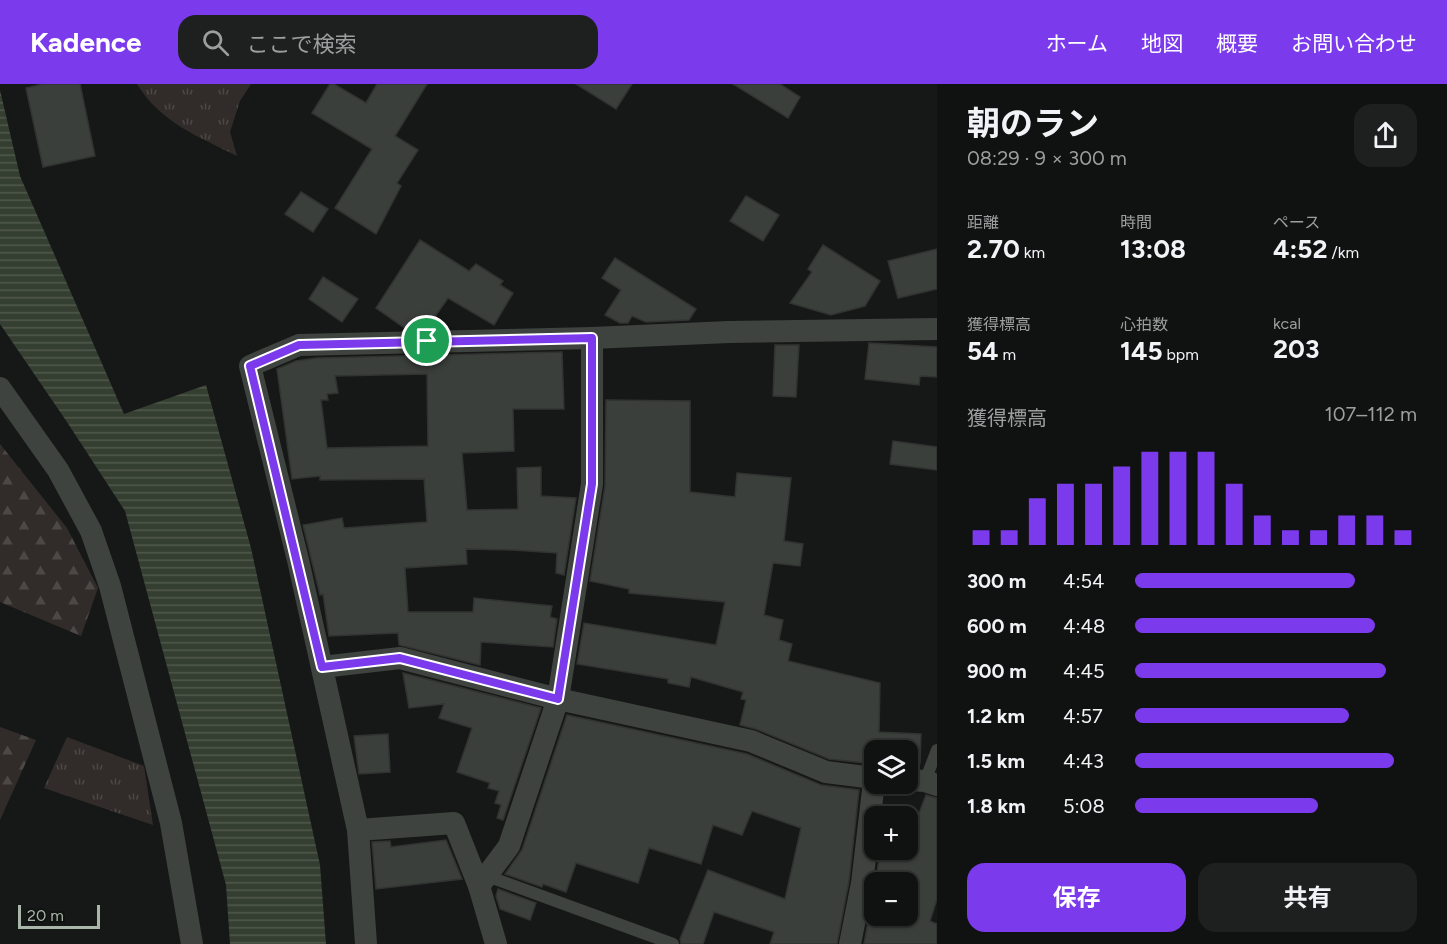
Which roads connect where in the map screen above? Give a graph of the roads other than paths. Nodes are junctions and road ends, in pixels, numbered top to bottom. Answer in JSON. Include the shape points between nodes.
{"nodes":[{"id":1,"x":937,"y":329,"type":"edge"},
{"id":2,"x":592,"y":338,"type":"junction"},
{"id":3,"x":0,"y":388,"type":"edge"},
{"id":4,"x":322,"y":667,"type":"junction"},
{"id":5,"x":558,"y":699,"type":"junction"},
{"id":6,"x":937,"y":750,"type":"edge"},
{"id":7,"x":864,"y":778,"type":"edge"},
{"id":8,"x":923,"y":782,"type":"edge"},
{"id":9,"x":872,"y":794,"type":"edge"},
{"id":10,"x":358,"y":830,"type":"junction"},
{"id":11,"x":483,"y":881,"type":"junction"},
{"id":12,"x":192,"y":944,"type":"edge"},
{"id":13,"x":366,"y":944,"type":"edge"},
{"id":14,"x":496,"y":944,"type":"edge"},
{"id":15,"x":673,"y":944,"type":"edge"},
{"id":16,"x":850,"y":944,"type":"edge"}],
"edges":[{"from":1,"to":2,"type":"street"},
{"from":2,"to":4,"type":"street","via":[[299,345],[250,366]]},
{"from":2,"to":5,"type":"street","via":[[592,484]]},
{"from":3,"to":12,"type":"street","via":[[58,470],[92,531],[110,586],[171,823]]},
{"from":4,"to":5,"type":"street","via":[[400,658]]},
{"from":4,"to":10,"type":"street"},
{"from":5,"to":7,"type":"street","via":[[751,741],[826,772]]},
{"from":5,"to":11,"type":"street","via":[[509,846]]},
{"from":6,"to":8,"type":"lane"},
{"from":9,"to":16,"type":"street"},
{"from":10,"to":11,"type":"street","via":[[454,823]]},
{"from":10,"to":13,"type":"street"},
{"from":11,"to":14,"type":"street"},
{"from":11,"to":15,"type":"lane"}]}
